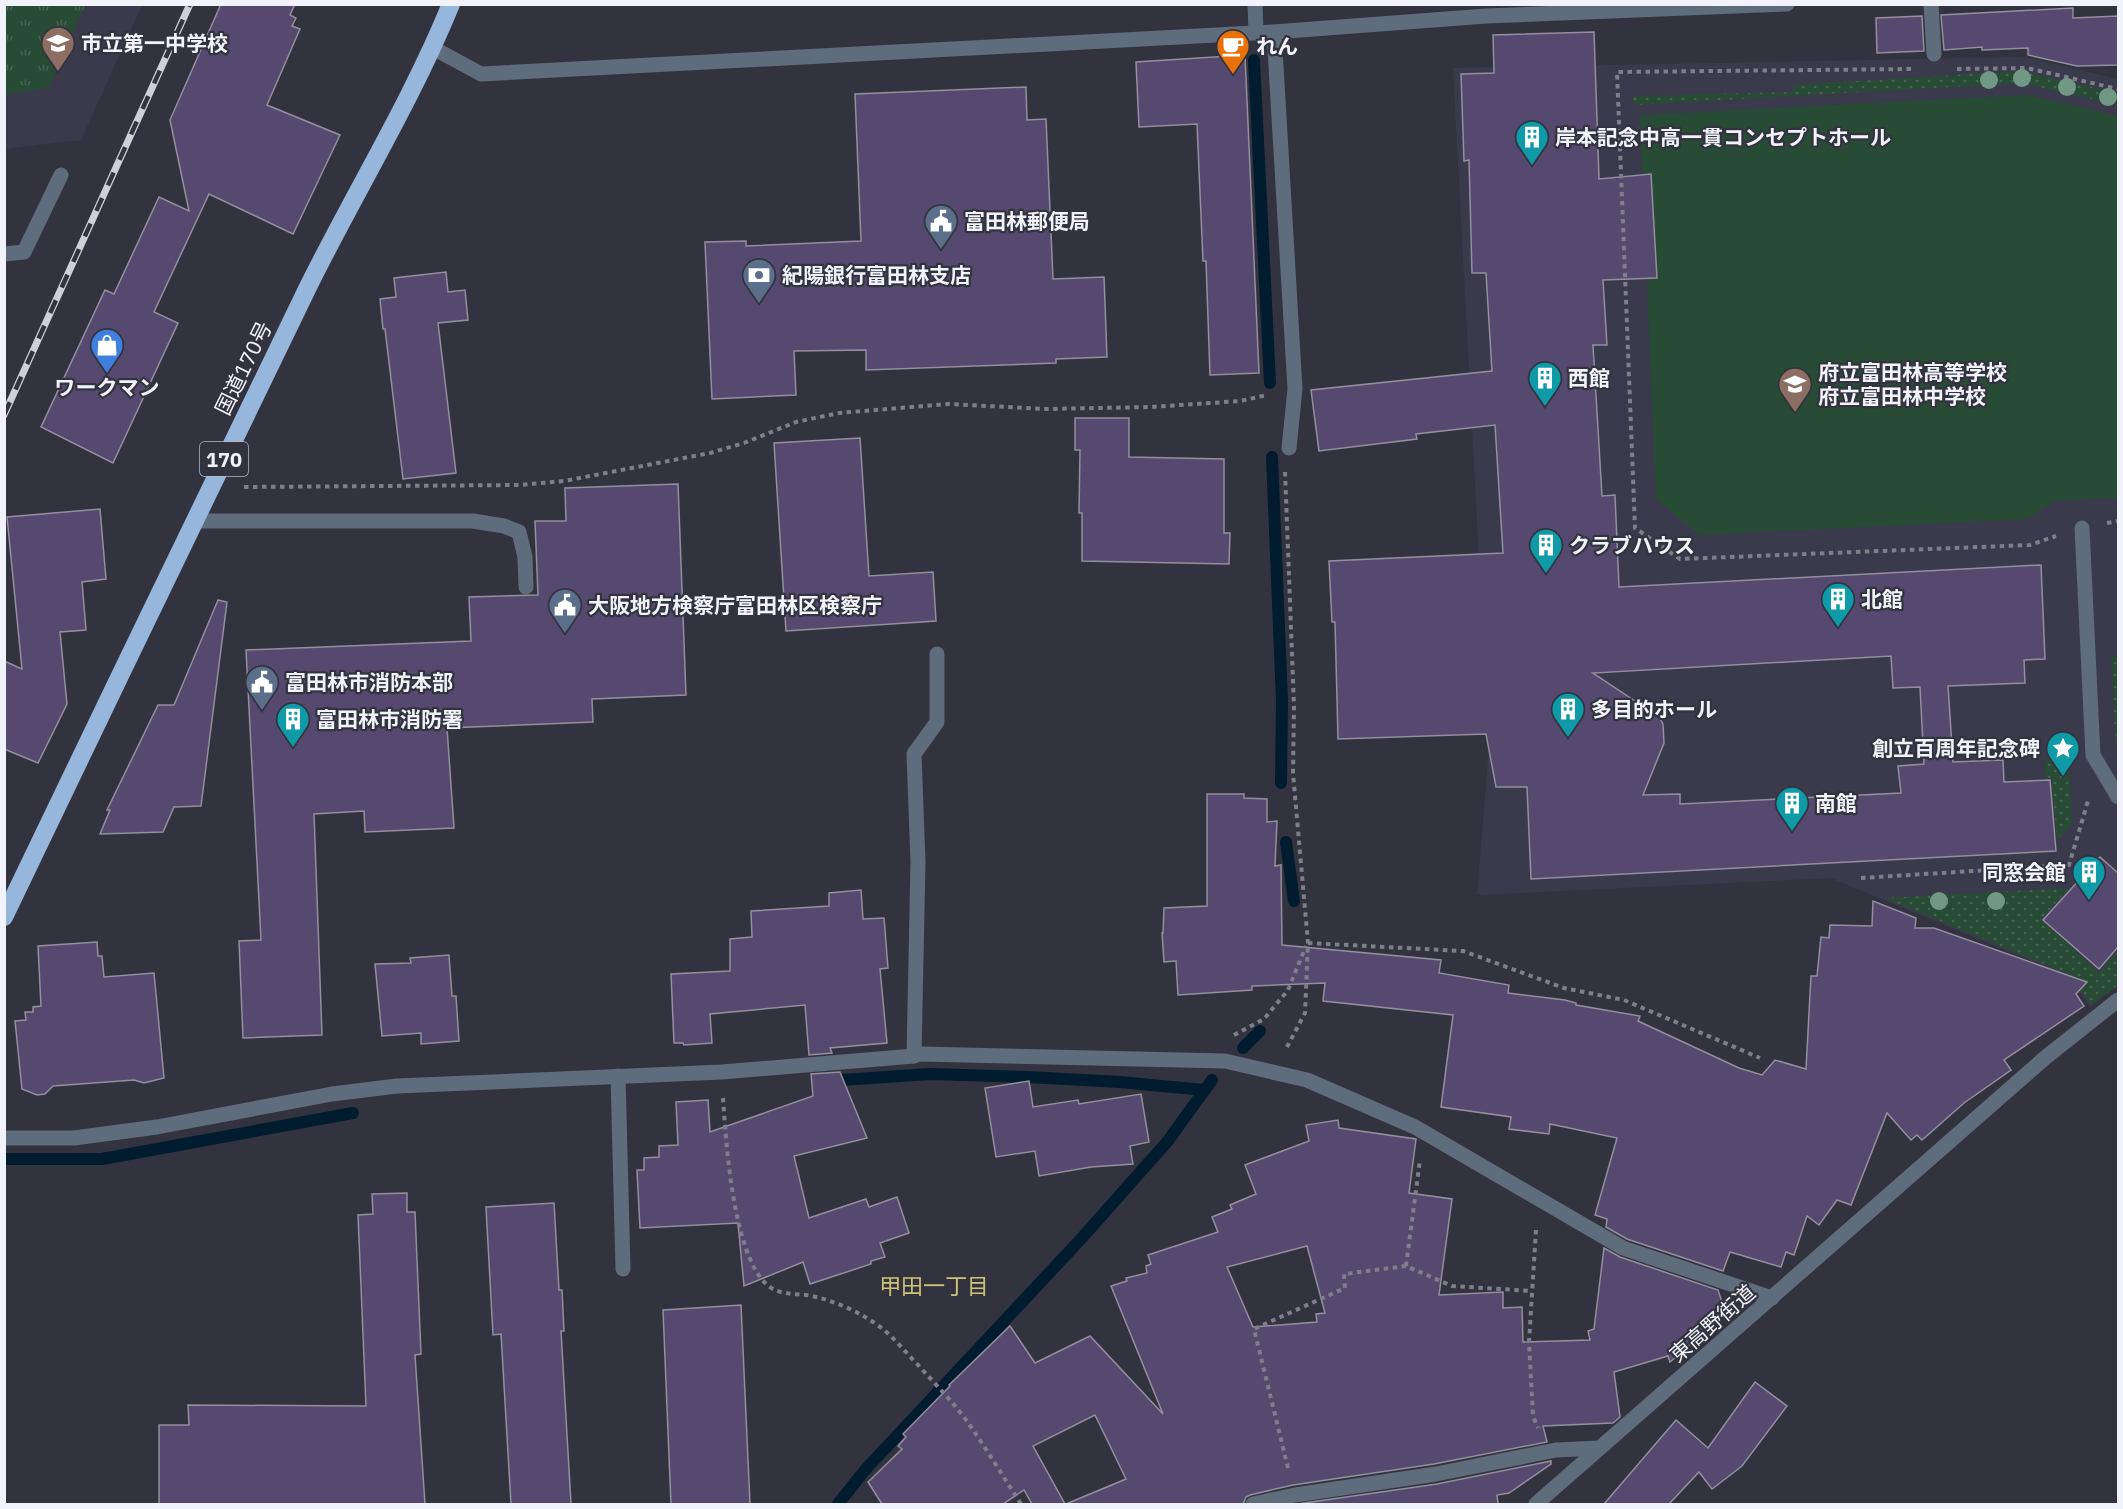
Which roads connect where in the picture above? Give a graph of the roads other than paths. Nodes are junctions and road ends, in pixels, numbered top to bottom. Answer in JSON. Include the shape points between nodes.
{"nodes":[{"id":1,"x":451,"y":4,"type":"edge"},
{"id":2,"x":1255,"y":4,"type":"edge"},
{"id":3,"x":1787,"y":4,"type":"edge"},
{"id":4,"x":1932,"y":4,"type":"edge"},
{"id":5,"x":1274,"y":32,"type":"junction"},
{"id":6,"x":1256,"y":33,"type":"junction"},
{"id":7,"x":433,"y":48,"type":"junction"},
{"id":8,"x":1935,"y":62,"type":"road end"},
{"id":9,"x":61,"y":175,"type":"dead end"},
{"id":10,"x":4,"y":254,"type":"edge"},
{"id":11,"x":1289,"y":448,"type":"road end"},
{"id":12,"x":194,"y":521,"type":"junction"},
{"id":13,"x":2082,"y":528,"type":"road end"},
{"id":14,"x":526,"y":587,"type":"dead end"},
{"id":15,"x":937,"y":654,"type":"dead end"},
{"id":16,"x":2118,"y":797,"type":"edge"},
{"id":17,"x":4,"y":917,"type":"edge"},
{"id":18,"x":2118,"y":1000,"type":"edge"},
{"id":19,"x":914,"y":1056,"type":"junction"},
{"id":20,"x":618,"y":1076,"type":"junction"},
{"id":21,"x":4,"y":1138,"type":"edge"},
{"id":22,"x":624,"y":1269,"type":"dead end"},
{"id":23,"x":1772,"y":1298,"type":"junction"},
{"id":24,"x":1600,"y":1448,"type":"junction"},
{"id":25,"x":1253,"y":1504,"type":"edge"},
{"id":26,"x":1536,"y":1504,"type":"edge"}],
"edges":[{"from":1,"to":7,"type":"highway","name":"国道170号","number":"170"},
{"from":2,"to":6,"type":"street"},
{"from":3,"to":5,"type":"street","via":[[1486,16]]},
{"from":4,"to":8,"type":"street"},
{"from":5,"to":6,"type":"street"},
{"from":5,"to":11,"type":"street","via":[[1295,389]]},
{"from":6,"to":7,"type":"street","via":[[481,74]]},
{"from":7,"to":12,"type":"highway","name":"国道170号","number":"170","via":[[320,262]]},
{"from":9,"to":10,"type":"street","via":[[24,252]]},
{"from":12,"to":14,"type":"street","via":[[473,520],[504,526],[519,532]]},
{"from":12,"to":17,"type":"highway","name":"国道170号","number":"170"},
{"from":13,"to":16,"type":"street","via":[[2093,755]]},
{"from":15,"to":19,"type":"street","via":[[937,722],[914,754],[918,862]]},
{"from":18,"to":23,"type":"street","name":"東高野街道","via":[[2046,1057]]},
{"from":19,"to":20,"type":"street","via":[[722,1072]]},
{"from":19,"to":23,"type":"street","via":[[1225,1061],[1307,1080],[1423,1132],[1623,1248]]},
{"from":20,"to":21,"type":"street","via":[[397,1086],[74,1138]]},
{"from":20,"to":22,"type":"street"},
{"from":23,"to":24,"type":"street","name":"東高野街道"},
{"from":24,"to":25,"type":"street","via":[[1556,1450]]},
{"from":24,"to":26,"type":"street","name":"東高野街道"}]}
